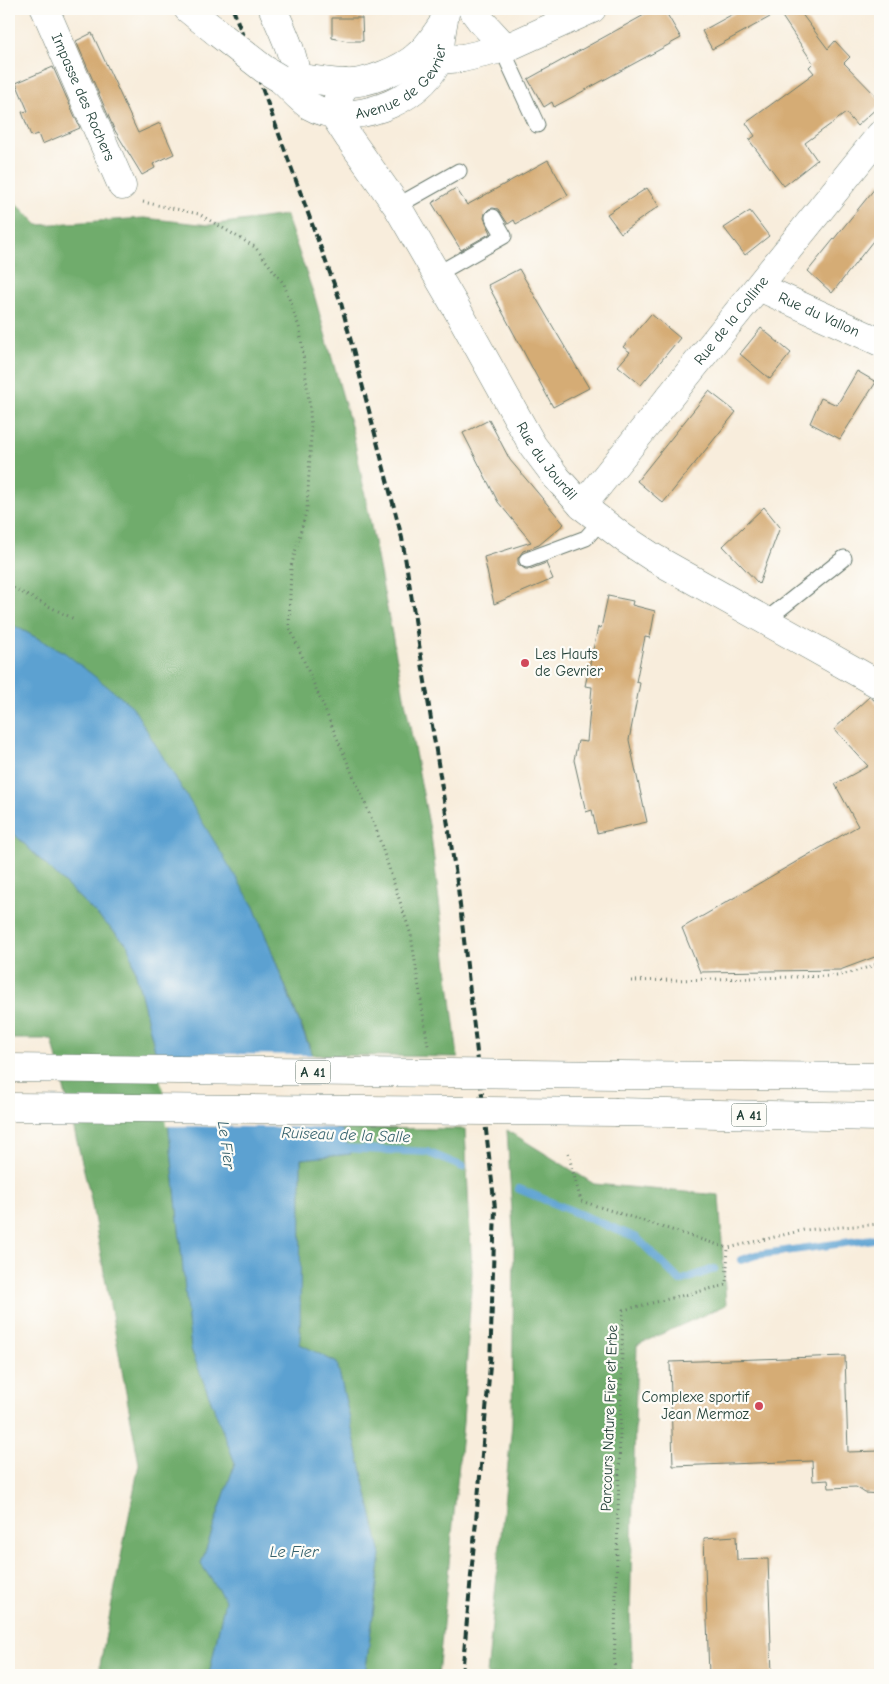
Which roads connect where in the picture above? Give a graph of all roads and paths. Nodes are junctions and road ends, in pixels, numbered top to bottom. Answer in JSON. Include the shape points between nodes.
{"nodes":[{"id":1,"x":45,"y":9,"type":"edge"},
{"id":2,"x":188,"y":9,"type":"edge"},
{"id":3,"x":273,"y":9,"type":"edge"},
{"id":4,"x":472,"y":9,"type":"edge"},
{"id":5,"x":592,"y":9,"type":"edge"},
{"id":6,"x":444,"y":17,"type":"edge"},
{"id":7,"x":506,"y":48,"type":"junction"},
{"id":8,"x":428,"y":58,"type":"junction"},
{"id":9,"x":291,"y":83,"type":"junction"},
{"id":10,"x":346,"y":83,"type":"junction"},
{"id":11,"x":334,"y":115,"type":"junction"},
{"id":12,"x":538,"y":125,"type":"dead end"},
{"id":13,"x":880,"y":135,"type":"edge"},
{"id":14,"x":458,"y":171,"type":"dead end"},
{"id":15,"x":122,"y":186,"type":"joint"},
{"id":16,"x":397,"y":206,"type":"junction"},
{"id":17,"x":493,"y":217,"type":"dead end"},
{"id":18,"x":437,"y":274,"type":"junction"},
{"id":19,"x":759,"y":287,"type":"junction"},
{"id":20,"x":880,"y":342,"type":"edge"},
{"id":21,"x":592,"y":514,"type":"junction"},
{"id":22,"x":844,"y":558,"type":"dead end"},
{"id":23,"x":527,"y":560,"type":"dead end"},
{"id":24,"x":9,"y":586,"type":"edge"},
{"id":25,"x":74,"y":619,"type":"dead end"},
{"id":26,"x":766,"y":620,"type":"junction"},
{"id":27,"x":880,"y":685,"type":"edge"},
{"id":28,"x":880,"y":963,"type":"edge"},
{"id":29,"x":631,"y":980,"type":"dead end"},
{"id":30,"x":428,"y":1046,"type":"dead end"},
{"id":31,"x":9,"y":1068,"type":"edge"},
{"id":32,"x":880,"y":1077,"type":"edge"},
{"id":33,"x":9,"y":1107,"type":"edge"},
{"id":34,"x":880,"y":1117,"type":"edge"},
{"id":35,"x":568,"y":1153,"type":"dead end"},
{"id":36,"x":880,"y":1224,"type":"edge"},
{"id":37,"x":728,"y":1248,"type":"junction"},
{"id":38,"x":614,"y":1675,"type":"edge"}],
"edges":[{"from":1,"to":15,"type":"main road","name":"Impasse des Rochers"},
{"from":2,"to":9,"type":"main road","bridge":true,"via":[[264,69]]},
{"from":3,"to":9,"type":"main road","via":[[292,51]]},
{"from":4,"to":7,"type":"main road"},
{"from":5,"to":7,"type":"main road"},
{"from":6,"to":8,"type":"main road","name":"Avenue de Gevrier"},
{"from":7,"to":8,"type":"main road","via":[[463,58]]},
{"from":7,"to":12,"type":"lane","via":[[508,62]]},
{"from":8,"to":10,"type":"main road","name":"Avenue de Gevrier","via":[[376,77]]},
{"from":8,"to":11,"type":"main road","name":"Avenue de Gevrier","via":[[426,80],[398,101],[360,113]]},
{"from":9,"to":10,"type":"main road"},
{"from":9,"to":11,"type":"main road","via":[[310,106]]},
{"from":10,"to":11,"type":"main road"},
{"from":11,"to":16,"type":"main road","name":"Rue du Jourdil"},
{"from":13,"to":19,"type":"main road","name":"Rue de la Colline"},
{"from":14,"to":16,"type":"lane"},
{"from":15,"to":30,"type":"path","via":[[136,201],[200,214],[247,242],[255,247],[284,284],[300,330],[311,436],[307,509],[291,568],[289,626],[376,829],[411,935]]},
{"from":16,"to":18,"type":"main road","name":"Rue du Jourdil"},
{"from":17,"to":18,"type":"lane","via":[[504,236]]},
{"from":18,"to":21,"type":"main road","name":"Rue du Jourdil","via":[[533,446],[557,478]]},
{"from":19,"to":20,"type":"main road","name":"Rue du Vallon"},
{"from":19,"to":21,"type":"main road","name":"Rue de la Colline"},
{"from":21,"to":23,"type":"lane","via":[[586,538]]},
{"from":21,"to":26,"type":"main road","name":"Rue du Jourdil","via":[[654,558]]},
{"from":22,"to":26,"type":"lane"},
{"from":24,"to":25,"type":"path"},
{"from":26,"to":27,"type":"main road","name":"Rue du Jourdil"},
{"from":28,"to":29,"type":"path","via":[[836,976]]},
{"from":31,"to":32,"type":"main road","number":"A 41","bridge":true},
{"from":33,"to":34,"type":"main road","number":"A 41","bridge":true},
{"from":35,"to":37,"type":"path","via":[[581,1201]]},
{"from":36,"to":37,"type":"path","via":[[804,1230]]},
{"from":37,"to":38,"type":"path","name":"Parcours Nature Fier et Erbe","via":[[726,1285],[623,1310]]}]}
